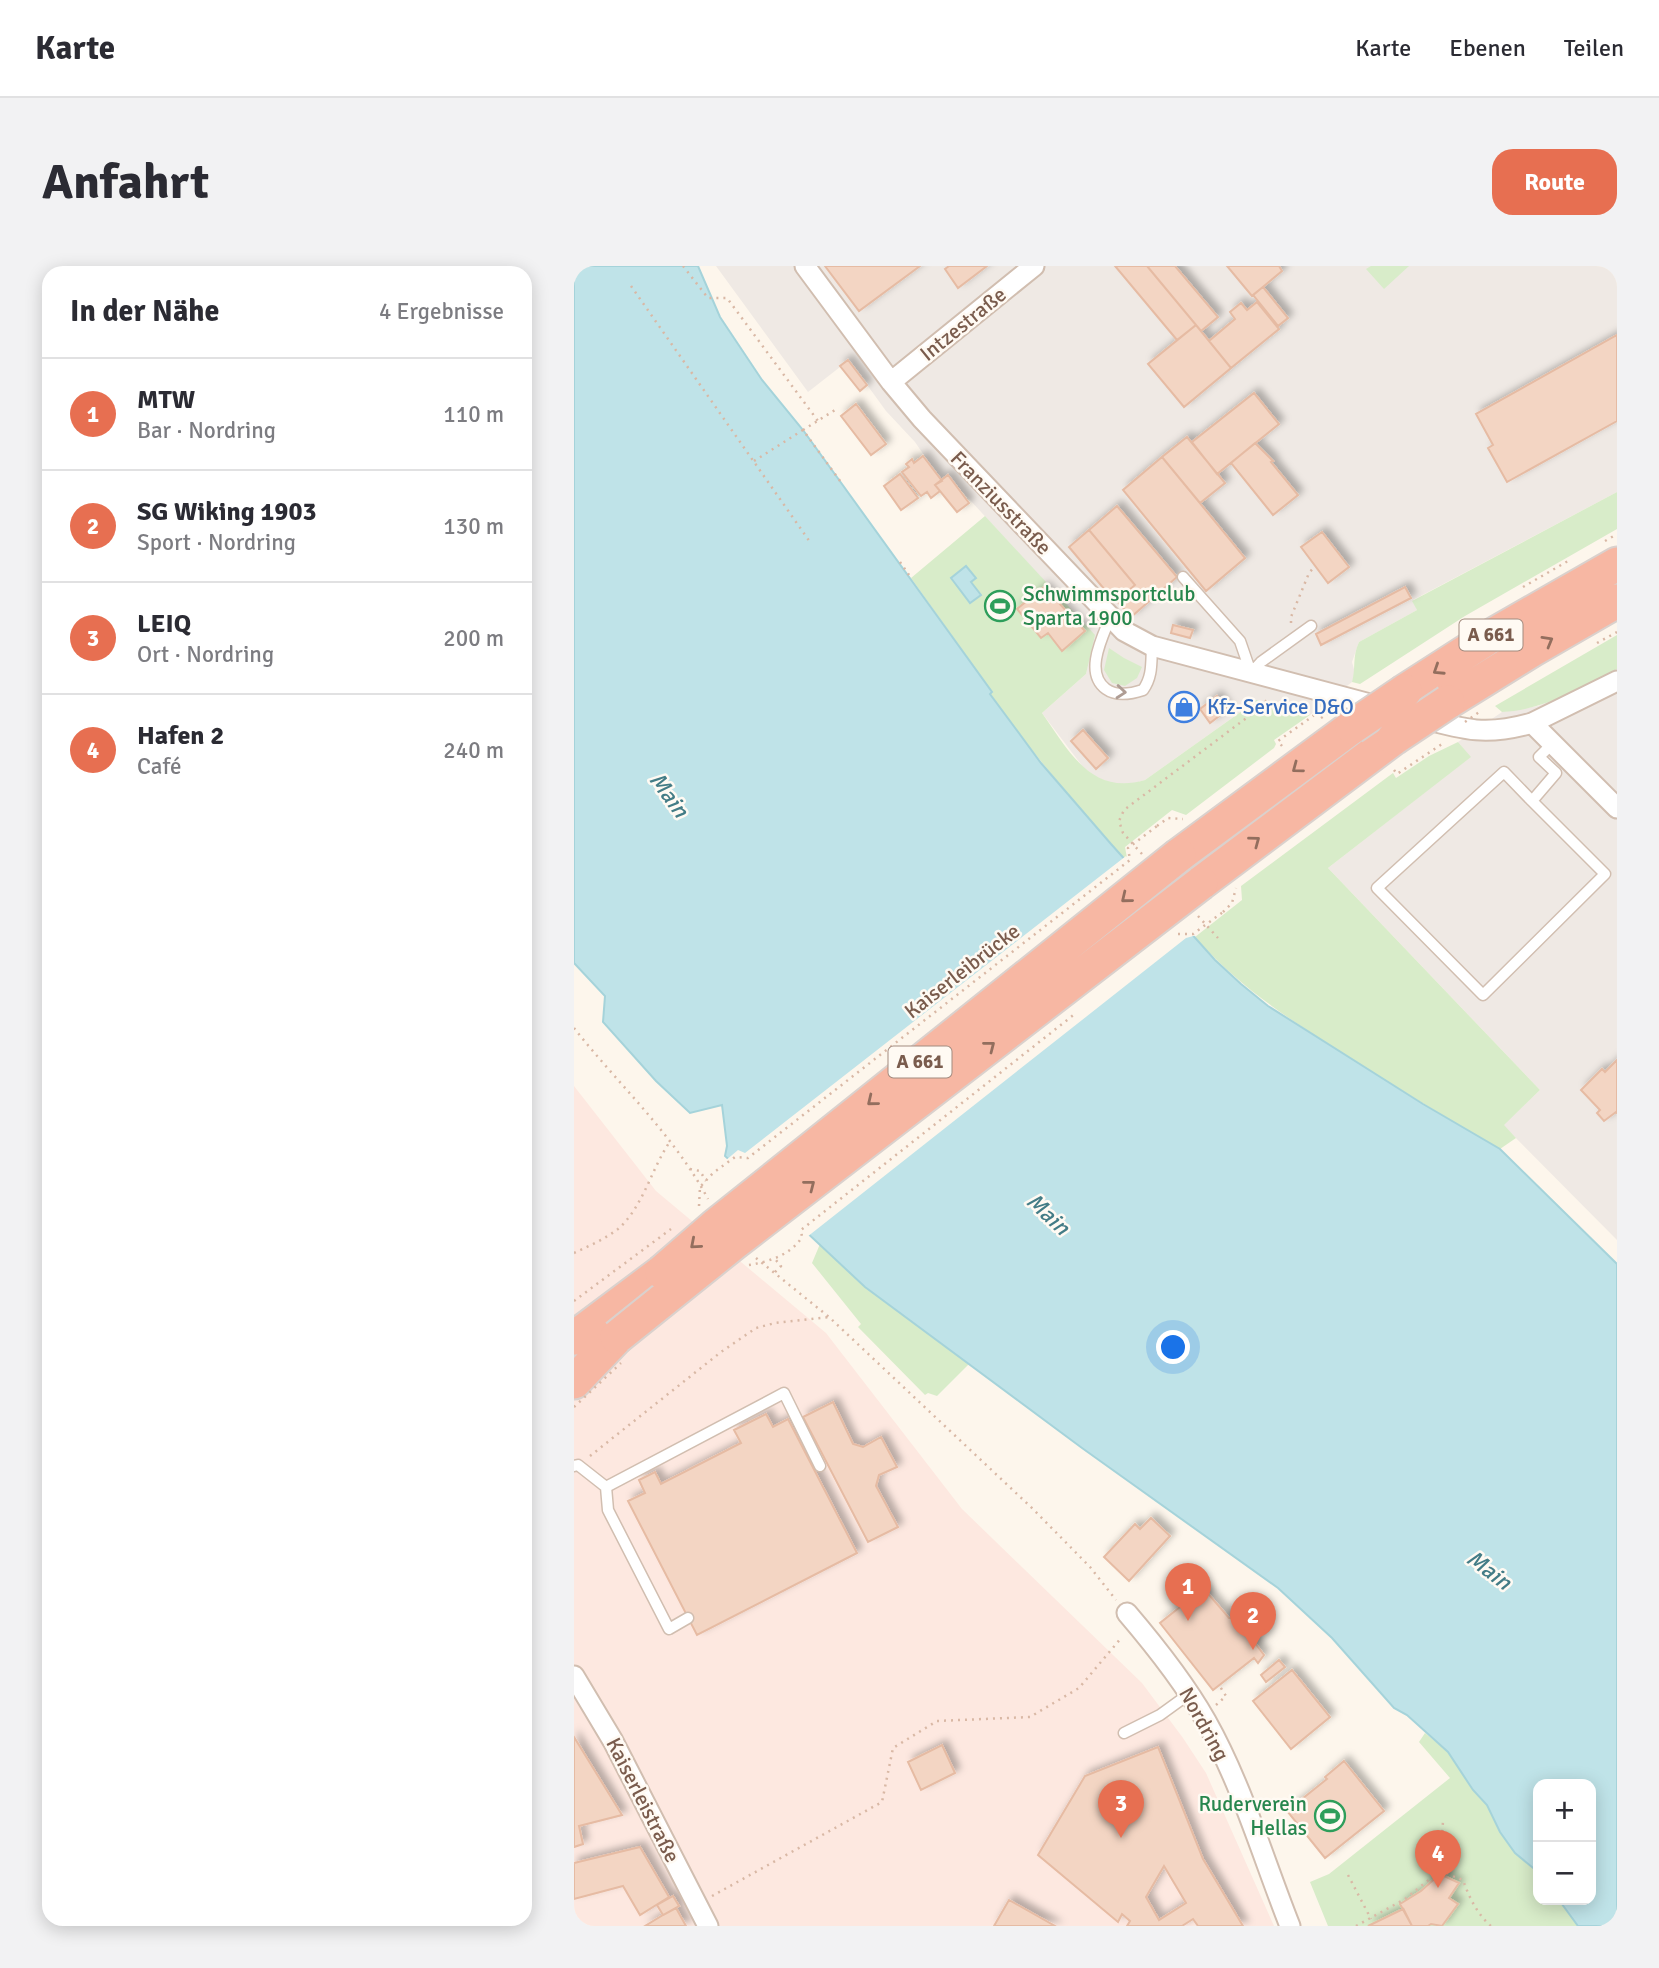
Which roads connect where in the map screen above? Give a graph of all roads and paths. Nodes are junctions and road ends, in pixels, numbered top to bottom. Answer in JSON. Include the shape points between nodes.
{"nodes":[{"id":1,"x":683,"y":266,"type":"edge"},
{"id":2,"x":805,"y":266,"type":"edge"},
{"id":3,"x":1034,"y":266,"type":"edge"},
{"id":4,"x":631,"y":286,"type":"dead end"},
{"id":5,"x":891,"y":382,"type":"junction"},
{"id":6,"x":835,"y":410,"type":"dead end"},
{"id":7,"x":818,"y":421,"type":"junction"},
{"id":8,"x":803,"y":430,"type":"junction"},
{"id":9,"x":754,"y":461,"type":"junction"},
{"id":10,"x":843,"y":485,"type":"dead end"},
{"id":11,"x":810,"y":542,"type":"dead end"},
{"id":12,"x":900,"y":562,"type":"dead end"},
{"id":13,"x":1617,"y":564,"type":"edge"},
{"id":14,"x":1315,"y":566,"type":"dead end"},
{"id":15,"x":909,"y":575,"type":"dead end"},
{"id":16,"x":1183,"y":578,"type":"dead end"},
{"id":17,"x":1617,"y":601,"type":"edge"},
{"id":18,"x":1110,"y":618,"type":"junction"},
{"id":19,"x":1311,"y":626,"type":"dead end"},
{"id":20,"x":1617,"y":632,"type":"edge"},
{"id":21,"x":1295,"y":636,"type":"junction"},
{"id":22,"x":1594,"y":645,"type":"dead end"},
{"id":23,"x":1152,"y":646,"type":"junction"},
{"id":24,"x":1251,"y":673,"type":"junction"},
{"id":25,"x":1284,"y":681,"type":"junction"},
{"id":26,"x":1617,"y":681,"type":"edge"},
{"id":27,"x":1313,"y":716,"type":"dead end"},
{"id":28,"x":1532,"y":723,"type":"junction"},
{"id":29,"x":1552,"y":744,"type":"junction"},
{"id":30,"x":1282,"y":746,"type":"dead end"},
{"id":31,"x":1427,"y":753,"type":"dead end"},
{"id":32,"x":1394,"y":754,"type":"junction"},
{"id":33,"x":1532,"y":801,"type":"junction"},
{"id":34,"x":1617,"y":808,"type":"edge"},
{"id":35,"x":1186,"y":818,"type":"dead end"},
{"id":36,"x":1164,"y":858,"type":"junction"},
{"id":37,"x":1196,"y":896,"type":"junction"},
{"id":38,"x":1223,"y":912,"type":"dead end"},
{"id":39,"x":1176,"y":934,"type":"dead end"},
{"id":40,"x":1218,"y":938,"type":"dead end"},
{"id":41,"x":1079,"y":1010,"type":"dead end"},
{"id":42,"x":574,"y":1028,"type":"edge"},
{"id":43,"x":670,"y":1142,"type":"junction"},
{"id":44,"x":690,"y":1169,"type":"junction"},
{"id":45,"x":706,"y":1181,"type":"junction"},
{"id":46,"x":709,"y":1201,"type":"dead end"},
{"id":47,"x":698,"y":1208,"type":"dead end"},
{"id":48,"x":677,"y":1224,"type":"dead end"},
{"id":49,"x":574,"y":1247,"type":"edge"},
{"id":50,"x":580,"y":1250,"type":"junction"},
{"id":51,"x":574,"y":1253,"type":"edge"},
{"id":52,"x":755,"y":1256,"type":"dead end"},
{"id":53,"x":662,"y":1272,"type":"junction"},
{"id":54,"x":774,"y":1274,"type":"junction"},
{"id":55,"x":574,"y":1301,"type":"edge"},
{"id":56,"x":574,"y":1317,"type":"edge"},
{"id":57,"x":829,"y":1317,"type":"junction"},
{"id":58,"x":574,"y":1338,"type":"edge"},
{"id":59,"x":617,"y":1338,"type":"junction"},
{"id":60,"x":574,"y":1372,"type":"edge"},
{"id":61,"x":574,"y":1382,"type":"edge"},
{"id":62,"x":585,"y":1460,"type":"dead end"},
{"id":63,"x":574,"y":1466,"type":"edge"},
{"id":64,"x":820,"y":1466,"type":"dead end"},
{"id":65,"x":606,"y":1487,"type":"junction"},
{"id":66,"x":1127,"y":1613,"type":"joint"},
{"id":67,"x":688,"y":1618,"type":"dead end"},
{"id":68,"x":1110,"y":1653,"type":"dead end"},
{"id":69,"x":574,"y":1676,"type":"edge"},
{"id":70,"x":1189,"y":1694,"type":"junction"},
{"id":71,"x":1124,"y":1733,"type":"dead end"},
{"id":72,"x":1443,"y":1821,"type":"dead end"},
{"id":73,"x":1440,"y":1871,"type":"junction"},
{"id":74,"x":1348,"y":1875,"type":"dead end"},
{"id":75,"x":718,"y":1892,"type":"dead end"},
{"id":76,"x":1371,"y":1919,"type":"junction"},
{"id":77,"x":708,"y":1926,"type":"edge"},
{"id":78,"x":1290,"y":1926,"type":"edge"},
{"id":79,"x":1356,"y":1926,"type":"edge"},
{"id":80,"x":1491,"y":1926,"type":"edge"}],
"edges":[{"from":1,"to":7,"type":"path","via":[[708,298],[727,298]]},
{"from":2,"to":5,"type":"street","name":"Franziusstraße"},
{"from":3,"to":5,"type":"street","name":"Intzestraße"},
{"from":4,"to":9,"type":"path"},
{"from":5,"to":18,"type":"street","name":"Franziusstraße"},
{"from":6,"to":7,"type":"path"},
{"from":7,"to":8,"type":"path"},
{"from":8,"to":9,"type":"path"},
{"from":8,"to":10,"type":"path"},
{"from":9,"to":11,"type":"path"},
{"from":12,"to":15,"type":"path"},
{"from":13,"to":36,"type":"highway","number":"A 661","one_way":true,"bridge":true,"via":[[1405,691]]},
{"from":14,"to":21,"type":"path","via":[[1290,617]]},
{"from":16,"to":24,"type":"lane","via":[[1240,641]]},
{"from":32,"to":17,"type":"highway","number":"A 661","one_way":true,"bridge":true,"via":[[1448,702]]},
{"from":18,"to":23,"type":"street","name":"Franziusstraße"},
{"from":18,"to":23,"type":"lane","one_way":true,"via":[[1096,662],[1098,681],[1104,688],[1121,695],[1143,690],[1149,682]]},
{"from":19,"to":21,"type":"lane"},
{"from":20,"to":22,"type":"path"},
{"from":21,"to":24,"type":"lane"},
{"from":23,"to":24,"type":"street","name":"Franziusstraße"},
{"from":24,"to":25,"type":"street","name":"Franziusstraße"},
{"from":25,"to":28,"type":"street","name":"Franziusstraße","via":[[1464,730],[1492,732]]},
{"from":25,"to":36,"type":"path","via":[[1257,710],[1124,810],[1119,821],[1122,833]]},
{"from":26,"to":28,"type":"street","name":"Franziusstraße"},
{"from":27,"to":30,"type":"path","via":[[1278,741]]},
{"from":28,"to":29,"type":"street"},
{"from":29,"to":33,"type":"lane","via":[[1539,757],[1556,773]]},
{"from":29,"to":34,"type":"street"},
{"from":31,"to":32,"type":"path","via":[[1397,774]]},
{"from":37,"to":32,"type":"highway","number":"A 661","one_way":true},
{"from":33,"to":33,"type":"lane","via":[[1605,874],[1483,995],[1377,888],[1504,772]]},
{"from":35,"to":45,"type":"path","name":"Kaiserleibrücke","bridge":true,"via":[[1168,818],[1157,825],[1128,848],[1130,860],[748,1158],[735,1157]]},
{"from":36,"to":53,"type":"highway","number":"A 661","one_way":true,"bridge":true},
{"from":37,"to":40,"type":"path"},
{"from":59,"to":37,"type":"highway","number":"A 661","one_way":true,"bridge":true,"via":[[745,1235]]},
{"from":38,"to":39,"type":"path","bridge":true,"via":[[1193,934]]},
{"from":41,"to":54,"type":"path","bridge":true,"via":[[801,1230],[800,1241],[775,1259],[781,1266]]},
{"from":42,"to":43,"type":"path"},
{"from":43,"to":44,"type":"path"},
{"from":43,"to":50,"type":"path","via":[[630,1217],[617,1230]]},
{"from":44,"to":45,"type":"path","via":[[700,1171]]},
{"from":44,"to":46,"type":"path"},
{"from":45,"to":47,"type":"path","bridge":true,"via":[[700,1187]]},
{"from":48,"to":55,"type":"path"},
{"from":49,"to":50,"type":"path"},
{"from":50,"to":51,"type":"path"},
{"from":52,"to":54,"type":"path"},
{"from":53,"to":56,"type":"highway","number":"A 661"},
{"from":53,"to":58,"type":"highway","number":"A 661"},
{"from":54,"to":57,"type":"path"},
{"from":57,"to":62,"type":"path","via":[[756,1328]]},
{"from":57,"to":66,"type":"path","via":[[1034,1509]]},
{"from":59,"to":60,"type":"highway","number":"A 661"},
{"from":59,"to":61,"type":"highway","number":"A 661"},
{"from":63,"to":65,"type":"lane"},
{"from":64,"to":65,"type":"lane","via":[[784,1393]]},
{"from":65,"to":67,"type":"lane","via":[[608,1510],[669,1629]]},
{"from":66,"to":70,"type":"street","name":"Nordring"},
{"from":68,"to":75,"type":"path","via":[[1079,1689],[1030,1717],[937,1721],[893,1748],[882,1802]]},
{"from":69,"to":77,"type":"street","name":"Kaiserleistraße","via":[[613,1741]]},
{"from":70,"to":71,"type":"lane"},
{"from":70,"to":78,"type":"street","name":"Nordring","via":[[1236,1784]]},
{"from":72,"to":73,"type":"path"},
{"from":73,"to":76,"type":"path"},
{"from":73,"to":80,"type":"path","via":[[1462,1880]]},
{"from":74,"to":76,"type":"path"},
{"from":76,"to":79,"type":"path"}]}
